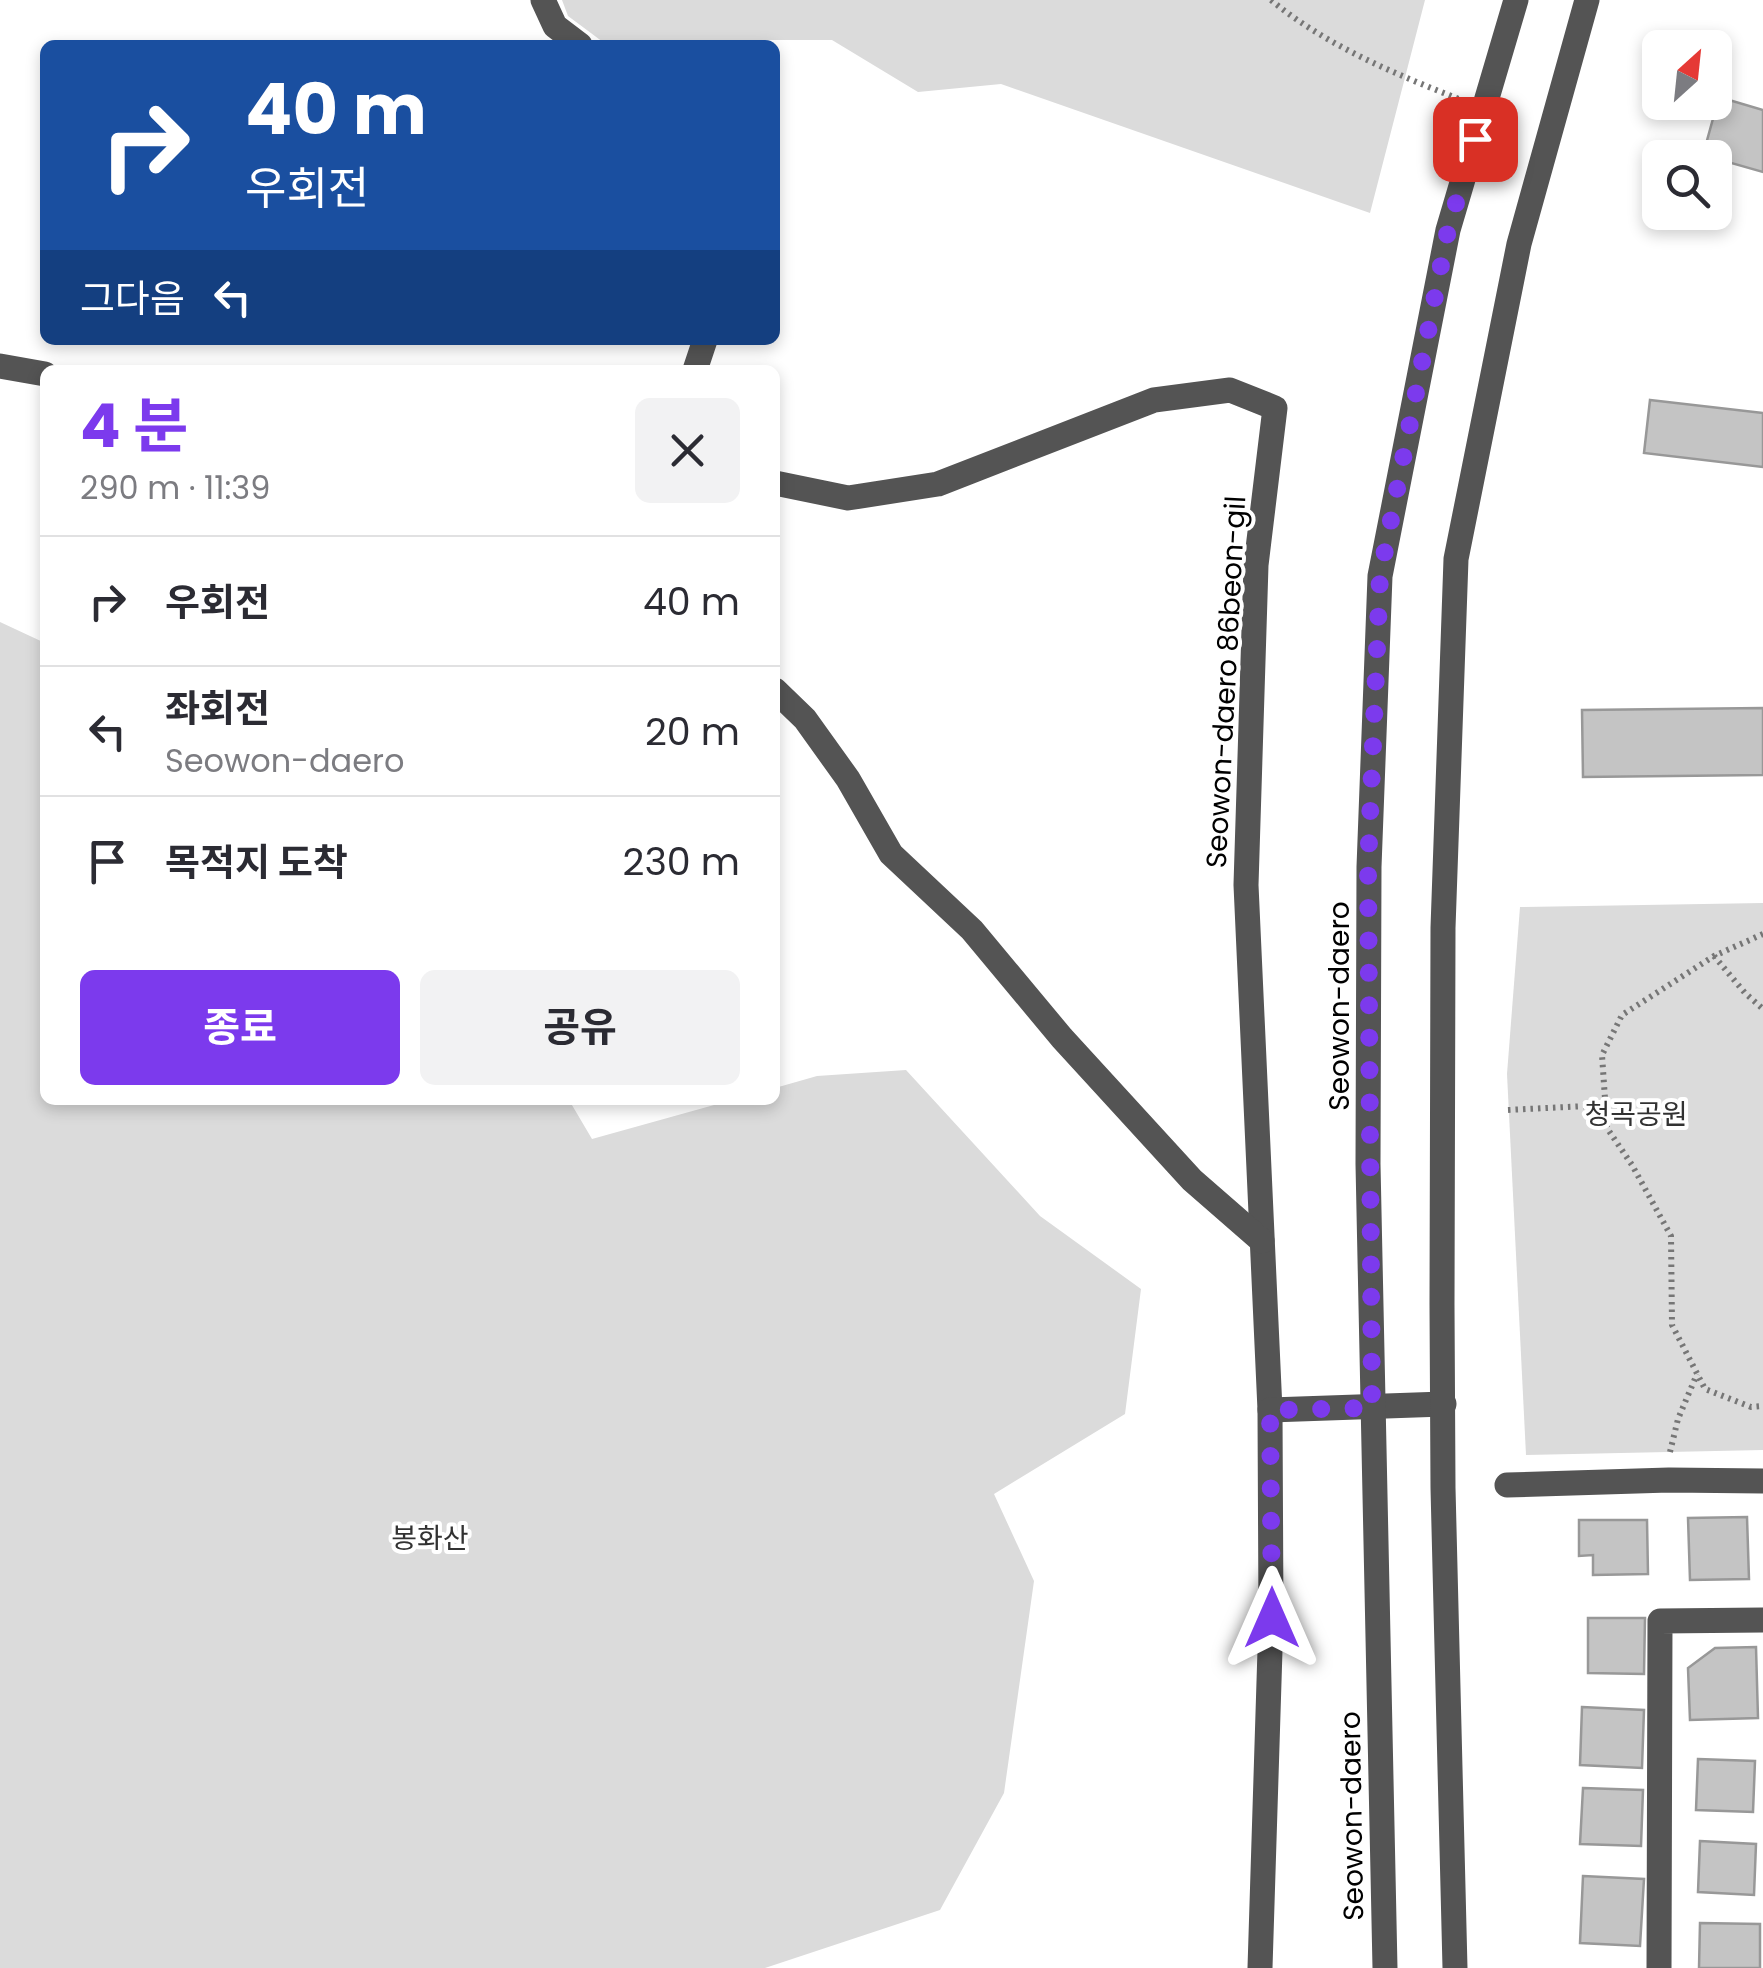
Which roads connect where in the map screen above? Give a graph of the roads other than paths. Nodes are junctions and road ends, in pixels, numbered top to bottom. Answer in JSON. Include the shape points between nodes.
{"nodes":[{"id":1,"x":543,"y":0,"type":"edge"},
{"id":2,"x":1516,"y":0,"type":"edge"},
{"id":3,"x":1587,"y":0,"type":"edge"},
{"id":4,"x":573,"y":40,"type":"edge"},
{"id":5,"x":0,"y":366,"type":"edge"},
{"id":6,"x":40,"y":373,"type":"edge"},
{"id":7,"x":780,"y":484,"type":"edge"},
{"id":8,"x":780,"y":695,"type":"edge"},
{"id":9,"x":1262,"y":1241,"type":"junction"},
{"id":10,"x":1444,"y":1404,"type":"junction"},
{"id":11,"x":1372,"y":1408,"type":"junction"},
{"id":12,"x":1270,"y":1410,"type":"junction"},
{"id":13,"x":1763,"y":1482,"type":"edge"},
{"id":14,"x":1507,"y":1485,"type":"dead end"},
{"id":15,"x":1763,"y":1620,"type":"edge"},
{"id":16,"x":1260,"y":1968,"type":"edge"},
{"id":17,"x":1384,"y":1968,"type":"edge"},
{"id":18,"x":1455,"y":1968,"type":"edge"},
{"id":19,"x":1658,"y":1968,"type":"edge"}],
"edges":[{"from":1,"to":4,"type":"street","via":[[555,26]]},
{"from":2,"to":11,"type":"street","name":"Seowon-daero","via":[[1448,230],[1380,576],[1368,867]]},
{"from":3,"to":10,"type":"street","via":[[1519,244],[1456,560],[1442,928]]},
{"from":5,"to":6,"type":"street"},
{"from":7,"to":9,"type":"street","name":"Seowon-daero 86beon-gil","via":[[848,498],[938,484],[1154,400],[1230,390],[1275,408],[1256,565],[1246,886]]},
{"from":8,"to":9,"type":"street","via":[[848,779],[891,854],[972,930],[1192,1180]]},
{"from":9,"to":12,"type":"street","name":"Seowon-daero 86beon-gil"},
{"from":10,"to":11,"type":"street"},
{"from":10,"to":18,"type":"street"},
{"from":11,"to":12,"type":"street"},
{"from":11,"to":17,"type":"street","name":"Seowon-daero"},
{"from":12,"to":16,"type":"street","name":"Seowon-daero 86beon-gil","via":[[1272,1618]]},
{"from":13,"to":14,"type":"street"},
{"from":15,"to":19,"type":"street","via":[[1660,1620]]}]}
